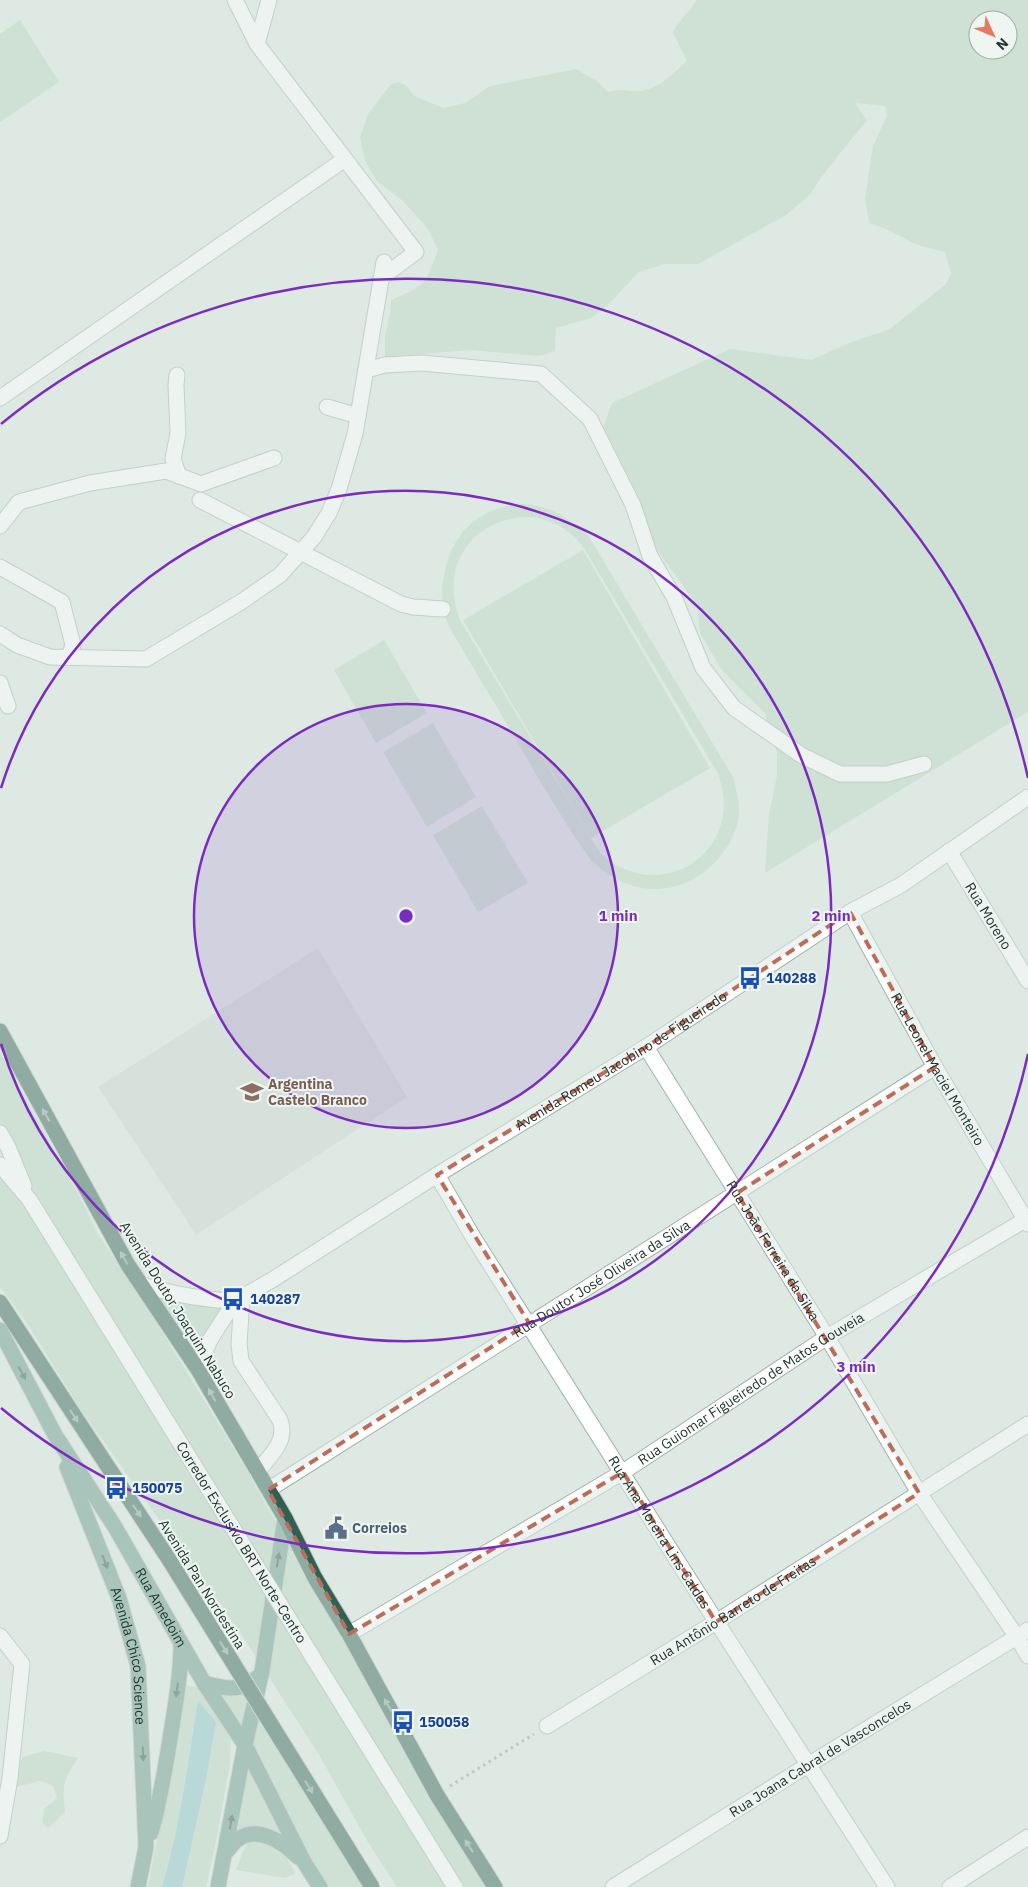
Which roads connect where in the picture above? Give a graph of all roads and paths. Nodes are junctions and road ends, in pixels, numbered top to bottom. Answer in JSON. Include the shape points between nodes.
{"nodes":[{"id":1,"x":235,"y":0,"type":"edge"},
{"id":2,"x":269,"y":0,"type":"edge"},
{"id":3,"x":257,"y":44,"type":"junction"},
{"id":4,"x":345,"y":159,"type":"junction"},
{"id":5,"x":384,"y":262,"type":"dead end"},
{"id":6,"x":381,"y":278,"type":"junction"},
{"id":7,"x":366,"y":370,"type":"junction"},
{"id":8,"x":177,"y":375,"type":"dead end"},
{"id":9,"x":0,"y":398,"type":"edge"},
{"id":10,"x":327,"y":406,"type":"dead end"},
{"id":11,"x":358,"y":416,"type":"junction"},
{"id":12,"x":274,"y":458,"type":"dead end"},
{"id":13,"x":179,"y":476,"type":"junction"},
{"id":14,"x":200,"y":500,"type":"dead end"},
{"id":15,"x":0,"y":526,"type":"edge"},
{"id":16,"x":301,"y":553,"type":"junction"},
{"id":17,"x":0,"y":568,"type":"edge"},
{"id":18,"x":443,"y":609,"type":"dead end"},
{"id":19,"x":0,"y":634,"type":"edge"},
{"id":20,"x":69,"y":657,"type":"junction"},
{"id":21,"x":0,"y":683,"type":"edge"},
{"id":22,"x":8,"y":706,"type":"dead end"},
{"id":23,"x":924,"y":764,"type":"dead end"},
{"id":24,"x":1028,"y":797,"type":"edge"},
{"id":25,"x":950,"y":851,"type":"junction"},
{"id":26,"x":850,"y":912,"type":"junction"},
{"id":27,"x":1028,"y":981,"type":"edge"},
{"id":28,"x":0,"y":1031,"type":"edge"},
{"id":29,"x":646,"y":1047,"type":"junction"},
{"id":30,"x":935,"y":1067,"type":"junction"},
{"id":31,"x":0,"y":1133,"type":"edge"},
{"id":32,"x":0,"y":1164,"type":"edge"},
{"id":33,"x":437,"y":1175,"type":"junction"},
{"id":34,"x":737,"y":1193,"type":"junction"},
{"id":35,"x":29,"y":1199,"type":"junction"},
{"id":36,"x":1027,"y":1222,"type":"edge"},
{"id":37,"x":142,"y":1285,"type":"junction"},
{"id":38,"x":238,"y":1299,"type":"junction"},
{"id":39,"x":0,"y":1302,"type":"edge"},
{"id":40,"x":529,"y":1323,"type":"junction"},
{"id":41,"x":0,"y":1330,"type":"edge"},
{"id":42,"x":828,"y":1337,"type":"junction"},
{"id":43,"x":197,"y":1368,"type":"junction"},
{"id":44,"x":1028,"y":1424,"type":"edge"},
{"id":45,"x":55,"y":1435,"type":"junction"},
{"id":46,"x":258,"y":1472,"type":"junction"},
{"id":47,"x":622,"y":1472,"type":"junction"},
{"id":48,"x":268,"y":1490,"type":"junction"},
{"id":49,"x":918,"y":1493,"type":"junction"},
{"id":50,"x":285,"y":1518,"type":"junction"},
{"id":51,"x":716,"y":1622,"type":"junction"},
{"id":52,"x":1022,"y":1633,"type":"edge"},
{"id":53,"x":349,"y":1634,"type":"junction"},
{"id":54,"x":0,"y":1636,"type":"edge"},
{"id":55,"x":181,"y":1642,"type":"junction"},
{"id":56,"x":1028,"y":1656,"type":"edge"},
{"id":57,"x":262,"y":1671,"type":"junction"},
{"id":58,"x":204,"y":1682,"type":"junction"},
{"id":59,"x":547,"y":1726,"type":"joint"},
{"id":60,"x":245,"y":1745,"type":"junction"},
{"id":61,"x":808,"y":1765,"type":"junction"},
{"id":62,"x":437,"y":1794,"type":"junction"},
{"id":63,"x":0,"y":1836,"type":"edge"},
{"id":64,"x":1028,"y":1837,"type":"edge"},
{"id":65,"x":146,"y":1847,"type":"junction"},
{"id":66,"x":226,"y":1852,"type":"junction"},
{"id":67,"x":304,"y":1862,"type":"junction"},
{"id":68,"x":138,"y":1887,"type":"edge"},
{"id":69,"x":218,"y":1887,"type":"edge"},
{"id":70,"x":320,"y":1887,"type":"edge"},
{"id":71,"x":372,"y":1887,"type":"edge"},
{"id":72,"x":455,"y":1887,"type":"edge"},
{"id":73,"x":495,"y":1887,"type":"edge"},
{"id":74,"x":613,"y":1887,"type":"edge"},
{"id":75,"x":887,"y":1887,"type":"edge"},
{"id":76,"x":950,"y":1887,"type":"edge"}],
"edges":[{"from":1,"to":3,"type":"street"},
{"from":2,"to":3,"type":"street"},
{"from":3,"to":4,"type":"street"},
{"from":4,"to":6,"type":"street","via":[[416,252]]},
{"from":4,"to":9,"type":"street"},
{"from":5,"to":6,"type":"street"},
{"from":6,"to":7,"type":"street"},
{"from":7,"to":11,"type":"street"},
{"from":7,"to":23,"type":"street","via":[[385,365],[422,363],[541,374],[590,419],[633,504],[650,556],[674,596],[703,668],[734,708],[801,755],[840,774],[887,774]]},
{"from":8,"to":13,"type":"street","via":[[178,433],[173,458]]},
{"from":10,"to":11,"type":"street"},
{"from":11,"to":16,"type":"street","via":[[339,490]]},
{"from":12,"to":13,"type":"street","via":[[201,484]]},
{"from":13,"to":15,"type":"street","via":[[166,471],[90,483],[19,502]]},
{"from":14,"to":16,"type":"street"},
{"from":16,"to":18,"type":"street","via":[[401,604]]},
{"from":16,"to":20,"type":"street","via":[[262,589],[146,659]]},
{"from":17,"to":20,"type":"street","via":[[62,602],[73,645]]},
{"from":19,"to":20,"type":"street","via":[[17,646],[50,657]]},
{"from":21,"to":22,"type":"street"},
{"from":24,"to":25,"type":"street","name":"Avenida Romeu Jacobino de Figueiredo"},
{"from":25,"to":26,"type":"street","name":"Avenida Romeu Jacobino de Figueiredo","via":[[901,885]]},
{"from":25,"to":27,"type":"street","name":"Rua Moreno"},
{"from":26,"to":29,"type":"street","name":"Avenida Romeu Jacobino de Figueiredo"},
{"from":26,"to":30,"type":"street","name":"Rua Leonel Maciel Monteiro"},
{"from":37,"to":28,"type":"highway","name":"Avenida Doutor Joaquim Nabuco","one_way":true},
{"from":29,"to":33,"type":"street","name":"Avenida Romeu Jacobino de Figueiredo"},
{"from":29,"to":34,"type":"street","name":"Rua João Ferreira da Silva"},
{"from":30,"to":34,"type":"street","name":"Rua Doutor José Oliveira da Silva"},
{"from":30,"to":36,"type":"street","name":"Rua Leonel Maciel Monteiro"},
{"from":31,"to":35,"type":"street"},
{"from":32,"to":35,"type":"street"},
{"from":33,"to":38,"type":"street","name":"Avenida Romeu Jacobino de Figueiredo"},
{"from":33,"to":40,"type":"street","name":"Rua Ana Moreira Lins Caldas"},
{"from":34,"to":40,"type":"street","name":"Rua Doutor José Oliveira da Silva"},
{"from":34,"to":42,"type":"street","name":"Rua João Ferreira da Silva"},
{"from":35,"to":72,"type":"street","name":"Corredor Exclusivo BRT Norte-Centro","bridge":true},
{"from":36,"to":42,"type":"street","name":"Rua Guiomar Figueiredo de Matos Gouveia"},
{"from":37,"to":38,"type":"street","via":[[207,1300]]},
{"from":37,"to":43,"type":"highway","name":"Avenida Doutor Joaquim Nabuco"},
{"from":38,"to":43,"type":"street","name":"Avenida Romeu Jacobino de Figueiredo","via":[[210,1340]]},
{"from":38,"to":46,"type":"street","via":[[241,1361],[284,1429],[282,1441]]},
{"from":39,"to":71,"type":"highway","name":"Avenida Pan Nordestina","one_way":true,"bridge":true,"via":[[168,1558]]},
{"from":40,"to":47,"type":"street","name":"Rua Ana Moreira Lins Caldas"},
{"from":40,"to":48,"type":"street","name":"Rua Doutor José Oliveira da Silva"},
{"from":41,"to":45,"type":"main road","name":"Rua Amedoim","one_way":true},
{"from":42,"to":47,"type":"street","name":"Rua Guiomar Figueiredo de Matos Gouveia"},
{"from":42,"to":49,"type":"street","name":"Rua João Ferreira da Silva"},
{"from":46,"to":43,"type":"highway","name":"Avenida Doutor Joaquim Nabuco","one_way":true},
{"from":44,"to":49,"type":"street","name":"Rua Antônio Barreto de Freitas"},
{"from":45,"to":55,"type":"main road","name":"Rua Amedoim","via":[[115,1527]]},
{"from":45,"to":65,"type":"main road","name":"Avenida Chico Science","one_way":true,"via":[[119,1598],[138,1666]]},
{"from":46,"to":48,"type":"highway","name":"Avenida Doutor Joaquim Nabuco"},
{"from":47,"to":51,"type":"street","name":"Rua Ana Moreira Lins Caldas"},
{"from":47,"to":53,"type":"street","name":"Rua Guiomar Figueiredo de Matos Gouveia"},
{"from":48,"to":50,"type":"highway","name":"Avenida Doutor Joaquim Nabuco"},
{"from":49,"to":51,"type":"street","name":"Rua Antônio Barreto de Freitas"},
{"from":49,"to":52,"type":"street","name":"Rua João Ferreira da Silva"},
{"from":50,"to":53,"type":"highway","name":"Avenida Doutor Joaquim Nabuco"},
{"from":57,"to":50,"type":"main road","one_way":true},
{"from":51,"to":59,"type":"street","name":"Rua Antônio Barreto de Freitas"},
{"from":51,"to":61,"type":"street","name":"Rua Ana Moreira Lins Caldas"},
{"from":52,"to":56,"type":"street","name":"Rua João Ferreira da Silva"},
{"from":52,"to":61,"type":"street","name":"Rua Joana Cabral de Vasconcelos"},
{"from":62,"to":53,"type":"highway","one_way":true},
{"from":54,"to":63,"type":"street","via":[[22,1664],[10,1778]]},
{"from":55,"to":58,"type":"main road","name":"Rua Amedoim"},
{"from":55,"to":65,"type":"main road","one_way":true,"via":[[163,1780]]},
{"from":57,"to":58,"type":"main road","via":[[244,1687],[219,1688]]},
{"from":57,"to":60,"type":"main road"},
{"from":58,"to":60,"type":"main road","name":"Rua Amedoim"},
{"from":59,"to":62,"type":"path"},
{"from":66,"to":60,"type":"main road","one_way":true},
{"from":60,"to":67,"type":"main road","name":"Rua Amedoim"},
{"from":61,"to":74,"type":"street","name":"Rua Joana Cabral de Vasconcelos"},
{"from":61,"to":75,"type":"street","name":"Rua Ana Moreira Lins Caldas"},
{"from":73,"to":62,"type":"highway","one_way":true},
{"from":64,"to":76,"type":"street"},
{"from":65,"to":68,"type":"main road","name":"Avenida Chico Science"},
{"from":66,"to":67,"type":"main road","via":[[246,1834],[257,1834],[280,1841]]},
{"from":66,"to":69,"type":"main road"},
{"from":67,"to":70,"type":"main road","name":"Rua Amedoim"}]}
